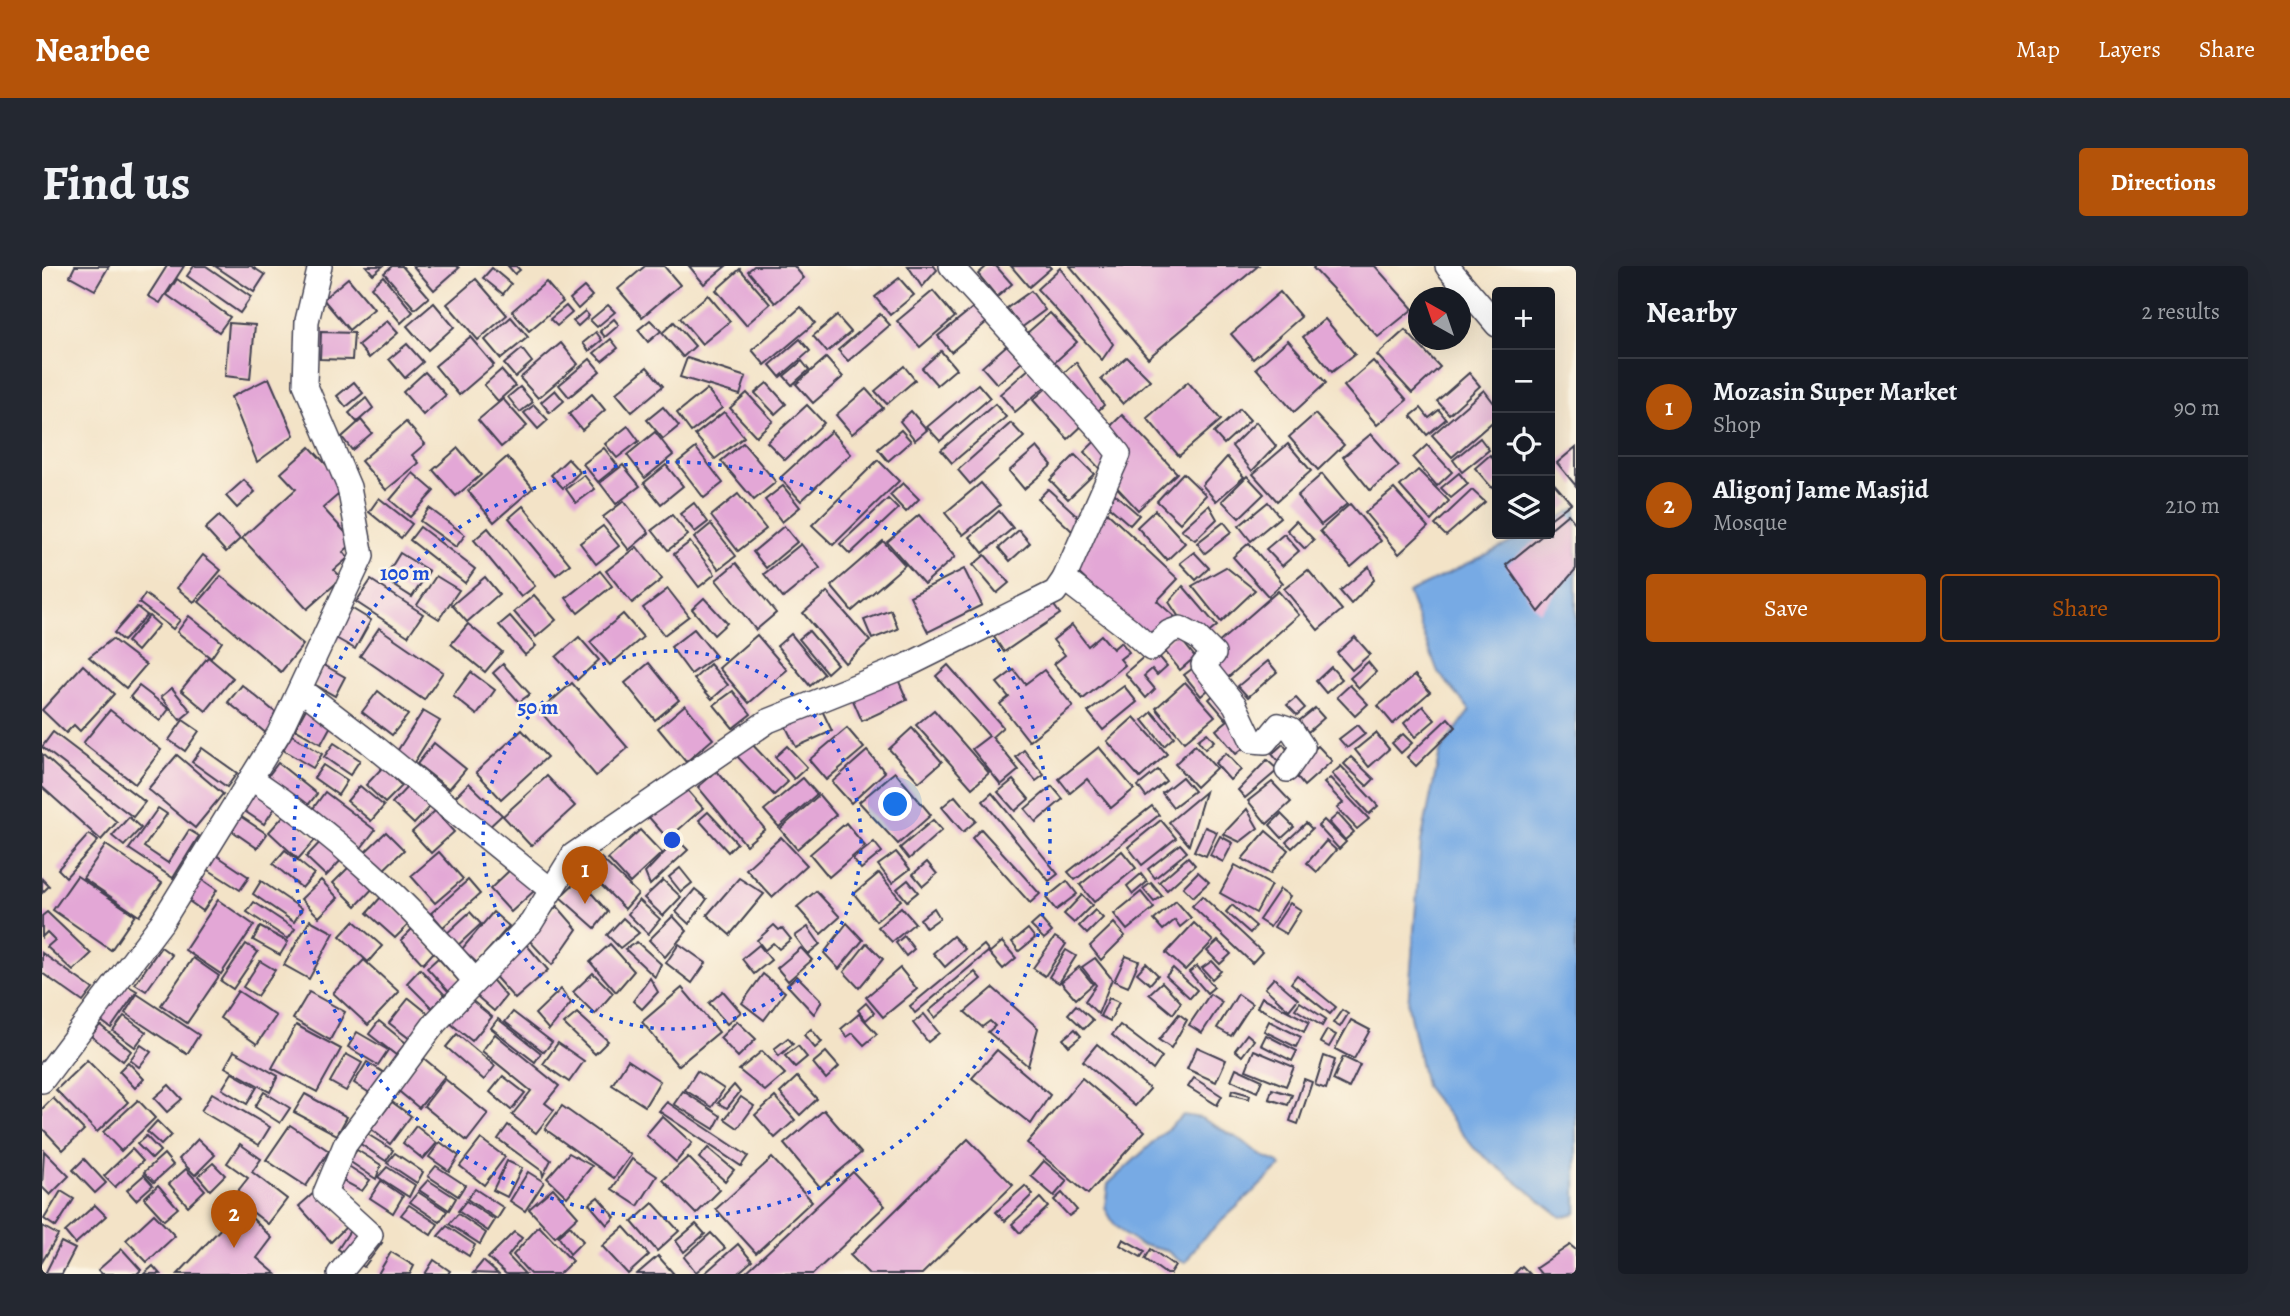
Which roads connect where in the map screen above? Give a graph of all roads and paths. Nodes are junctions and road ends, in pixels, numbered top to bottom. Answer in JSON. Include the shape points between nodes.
{"nodes":[{"id":1,"x":320,"y":266,"type":"edge"},
{"id":2,"x":951,"y":266,"type":"edge"},
{"id":3,"x":1447,"y":266,"type":"edge"},
{"id":4,"x":1492,"y":319,"type":"edge"},
{"id":5,"x":1064,"y":579,"type":"junction"},
{"id":6,"x":300,"y":689,"type":"junction"},
{"id":7,"x":1287,"y":770,"type":"dead end"},
{"id":8,"x":251,"y":778,"type":"junction"},
{"id":9,"x":551,"y":890,"type":"junction"},
{"id":10,"x":475,"y":981,"type":"junction"},
{"id":11,"x":42,"y":1081,"type":"edge"},
{"id":12,"x":339,"y":1274,"type":"edge"}],
"edges":[{"from":1,"to":6,"type":"street","via":[[307,321],[304,384],[349,487],[362,556]]},
{"from":2,"to":5,"type":"street","via":[[1119,454]]},
{"from":3,"to":4,"type":"street"},
{"from":5,"to":7,"type":"street","via":[[1151,649],[1180,628],[1197,637],[1213,654],[1203,665],[1235,705],[1252,741],[1265,742],[1279,725],[1291,729],[1303,747]]},
{"from":5,"to":9,"type":"street","via":[[1055,592],[908,665],[768,721],[573,855]]},
{"from":6,"to":8,"type":"street"},
{"from":6,"to":9,"type":"street"},
{"from":8,"to":10,"type":"street","via":[[364,864],[428,926]]},
{"from":8,"to":11,"type":"street","via":[[162,922]]},
{"from":9,"to":10,"type":"street","via":[[531,923]]},
{"from":10,"to":12,"type":"street","via":[[435,1023],[345,1145],[324,1193],[371,1235]]}]}
